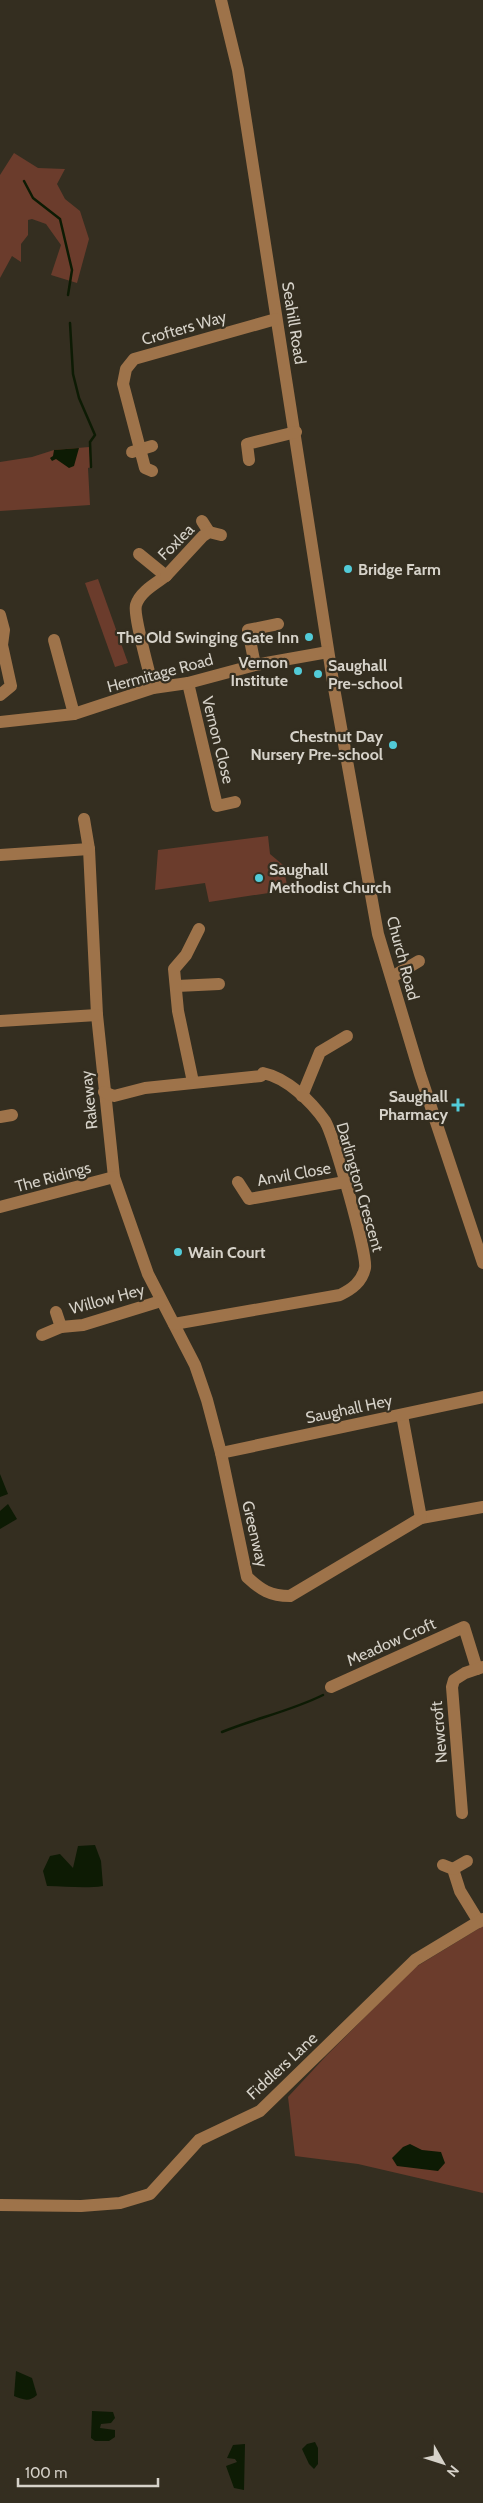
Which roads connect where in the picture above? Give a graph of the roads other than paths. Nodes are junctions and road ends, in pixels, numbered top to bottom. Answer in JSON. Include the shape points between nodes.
{"nodes":[{"id":1,"x":221,"y":0,"type":"edge"},
{"id":2,"x":276,"y":319,"type":"junction"},
{"id":3,"x":296,"y":432,"type":"junction"},
{"id":4,"x":250,"y":460,"type":"dead end"},
{"id":5,"x":145,"y":470,"type":"dead end"},
{"id":6,"x":202,"y":521,"type":"dead end"},
{"id":7,"x":139,"y":554,"type":"dead end"},
{"id":8,"x":166,"y":576,"type":"junction"},
{"id":9,"x":0,"y":615,"type":"edge"},
{"id":10,"x":278,"y":624,"type":"dead end"},
{"id":11,"x":54,"y":640,"type":"dead end"},
{"id":12,"x":328,"y":652,"type":"junction"},
{"id":13,"x":255,"y":665,"type":"junction"},
{"id":14,"x":188,"y":683,"type":"junction"},
{"id":15,"x":153,"y":688,"type":"junction"},
{"id":16,"x":0,"y":696,"type":"edge"},
{"id":17,"x":74,"y":714,"type":"junction"},
{"id":18,"x":0,"y":722,"type":"edge"},
{"id":19,"x":235,"y":802,"type":"dead end"},
{"id":20,"x":84,"y":819,"type":"dead end"},
{"id":21,"x":89,"y":849,"type":"junction"},
{"id":22,"x":0,"y":855,"type":"edge"},
{"id":23,"x":199,"y":929,"type":"dead end"},
{"id":24,"x":419,"y":961,"type":"dead end"},
{"id":25,"x":392,"y":977,"type":"junction"},
{"id":26,"x":176,"y":982,"type":"junction"},
{"id":27,"x":219,"y":984,"type":"dead end"},
{"id":28,"x":97,"y":1015,"type":"junction"},
{"id":29,"x":0,"y":1021,"type":"edge"},
{"id":30,"x":347,"y":1036,"type":"dead end"},
{"id":31,"x":193,"y":1082,"type":"junction"},
{"id":32,"x":104,"y":1092,"type":"junction"},
{"id":33,"x":302,"y":1096,"type":"junction"},
{"id":34,"x":114,"y":1177,"type":"junction"},
{"id":35,"x":238,"y":1182,"type":"dead end"},
{"id":36,"x":345,"y":1182,"type":"junction"},
{"id":37,"x":0,"y":1207,"type":"edge"},
{"id":38,"x":483,"y":1263,"type":"edge"},
{"id":39,"x":161,"y":1301,"type":"junction"},
{"id":40,"x":56,"y":1312,"type":"dead end"},
{"id":41,"x":60,"y":1327,"type":"junction"},
{"id":42,"x":177,"y":1329,"type":"junction"},
{"id":43,"x":42,"y":1335,"type":"dead end"},
{"id":44,"x":483,"y":1397,"type":"edge"},
{"id":45,"x":402,"y":1414,"type":"junction"},
{"id":46,"x":221,"y":1453,"type":"junction"},
{"id":47,"x":483,"y":1507,"type":"edge"},
{"id":48,"x":421,"y":1518,"type":"junction"},
{"id":49,"x":480,"y":1668,"type":"edge"},
{"id":50,"x":331,"y":1687,"type":"dead end"},
{"id":51,"x":462,"y":1813,"type":"dead end"},
{"id":52,"x":467,"y":1861,"type":"dead end"},
{"id":53,"x":481,"y":1920,"type":"edge"},
{"id":54,"x":0,"y":2205,"type":"edge"}],
"edges":[{"from":1,"to":2,"type":"street","name":"Seahill Road","via":[[238,70]]},
{"from":2,"to":3,"type":"street","name":"Seahill Road"},
{"from":2,"to":5,"type":"street","name":"Crofters Way","via":[[134,359],[126,369],[123,384]]},
{"from":3,"to":4,"type":"street","via":[[247,444]]},
{"from":3,"to":12,"type":"street","name":"Seahill Road"},
{"from":6,"to":8,"type":"street","name":"Foxlea","via":[[215,534],[193,545]]},
{"from":7,"to":8,"type":"street","name":"Foxlea"},
{"from":8,"to":15,"type":"street","name":"Foxlea","via":[[143,593],[136,606],[136,620]]},
{"from":9,"to":16,"type":"street","via":[[10,686]]},
{"from":10,"to":13,"type":"street","via":[[248,630]]},
{"from":11,"to":17,"type":"street"},
{"from":12,"to":13,"type":"street","name":"Hermitage Road"},
{"from":12,"to":25,"type":"street","name":"Church Road","via":[[376,921]]},
{"from":13,"to":14,"type":"street","name":"Hermitage Road"},
{"from":14,"to":15,"type":"street","name":"Hermitage Road"},
{"from":14,"to":19,"type":"street","name":"Vernon Close","via":[[212,806]]},
{"from":15,"to":17,"type":"street","name":"Hermitage Road"},
{"from":17,"to":18,"type":"street","name":"Hermitage Road"},
{"from":20,"to":21,"type":"street","name":"Rakeway"},
{"from":21,"to":22,"type":"street"},
{"from":21,"to":28,"type":"street","name":"Rakeway"},
{"from":23,"to":26,"type":"street","via":[[186,955],[174,968]]},
{"from":24,"to":25,"type":"street"},
{"from":25,"to":38,"type":"street","name":"Church Road"},
{"from":26,"to":27,"type":"street"},
{"from":26,"to":31,"type":"street","via":[[178,1011]]},
{"from":28,"to":29,"type":"street"},
{"from":28,"to":32,"type":"street","name":"Rakeway"},
{"from":30,"to":33,"type":"street","via":[[320,1052]]},
{"from":31,"to":32,"type":"street","name":"Darlington Crescent","via":[[114,1096]]},
{"from":31,"to":33,"type":"street","name":"Darlington Crescent","via":[[260,1076],[263,1073],[272,1075]]},
{"from":32,"to":34,"type":"street","name":"Rakeway"},
{"from":33,"to":36,"type":"street","name":"Darlington Crescent","via":[[326,1123]]},
{"from":34,"to":37,"type":"street","name":"The Ridings"},
{"from":34,"to":39,"type":"street","name":"Rakeway","via":[[148,1274]]},
{"from":35,"to":36,"type":"street","name":"Anvil Close","via":[[248,1204]]},
{"from":36,"to":42,"type":"street","name":"Darlington Crescent","via":[[365,1253],[365,1268],[353,1288],[340,1295]]},
{"from":39,"to":41,"type":"street","name":"Willow Hey","via":[[83,1325]]},
{"from":39,"to":42,"type":"street","name":"Rakeway"},
{"from":40,"to":41,"type":"street","name":"Willow Hey"},
{"from":41,"to":43,"type":"street","name":"Willow Hey"},
{"from":42,"to":46,"type":"street","name":"Greenway","via":[[208,1400]]},
{"from":44,"to":45,"type":"street","name":"Saughall Hey"},
{"from":45,"to":46,"type":"street","name":"Saughall Hey"},
{"from":45,"to":48,"type":"street"},
{"from":46,"to":48,"type":"street","name":"Greenway","via":[[247,1577],[261,1591],[276,1596],[290,1596]]},
{"from":47,"to":48,"type":"street","name":"Greenway"},
{"from":49,"to":50,"type":"street","name":"Meadow Croft","via":[[467,1624]]},
{"from":49,"to":51,"type":"street","name":"Newcroft","via":[[465,1672],[454,1680],[451,1692]]},
{"from":52,"to":53,"type":"street","via":[[448,1867]]},
{"from":53,"to":54,"type":"street","name":"Fiddlers Lane","via":[[415,1960],[260,2111],[199,2140],[150,2194],[100,2205]]}]}
